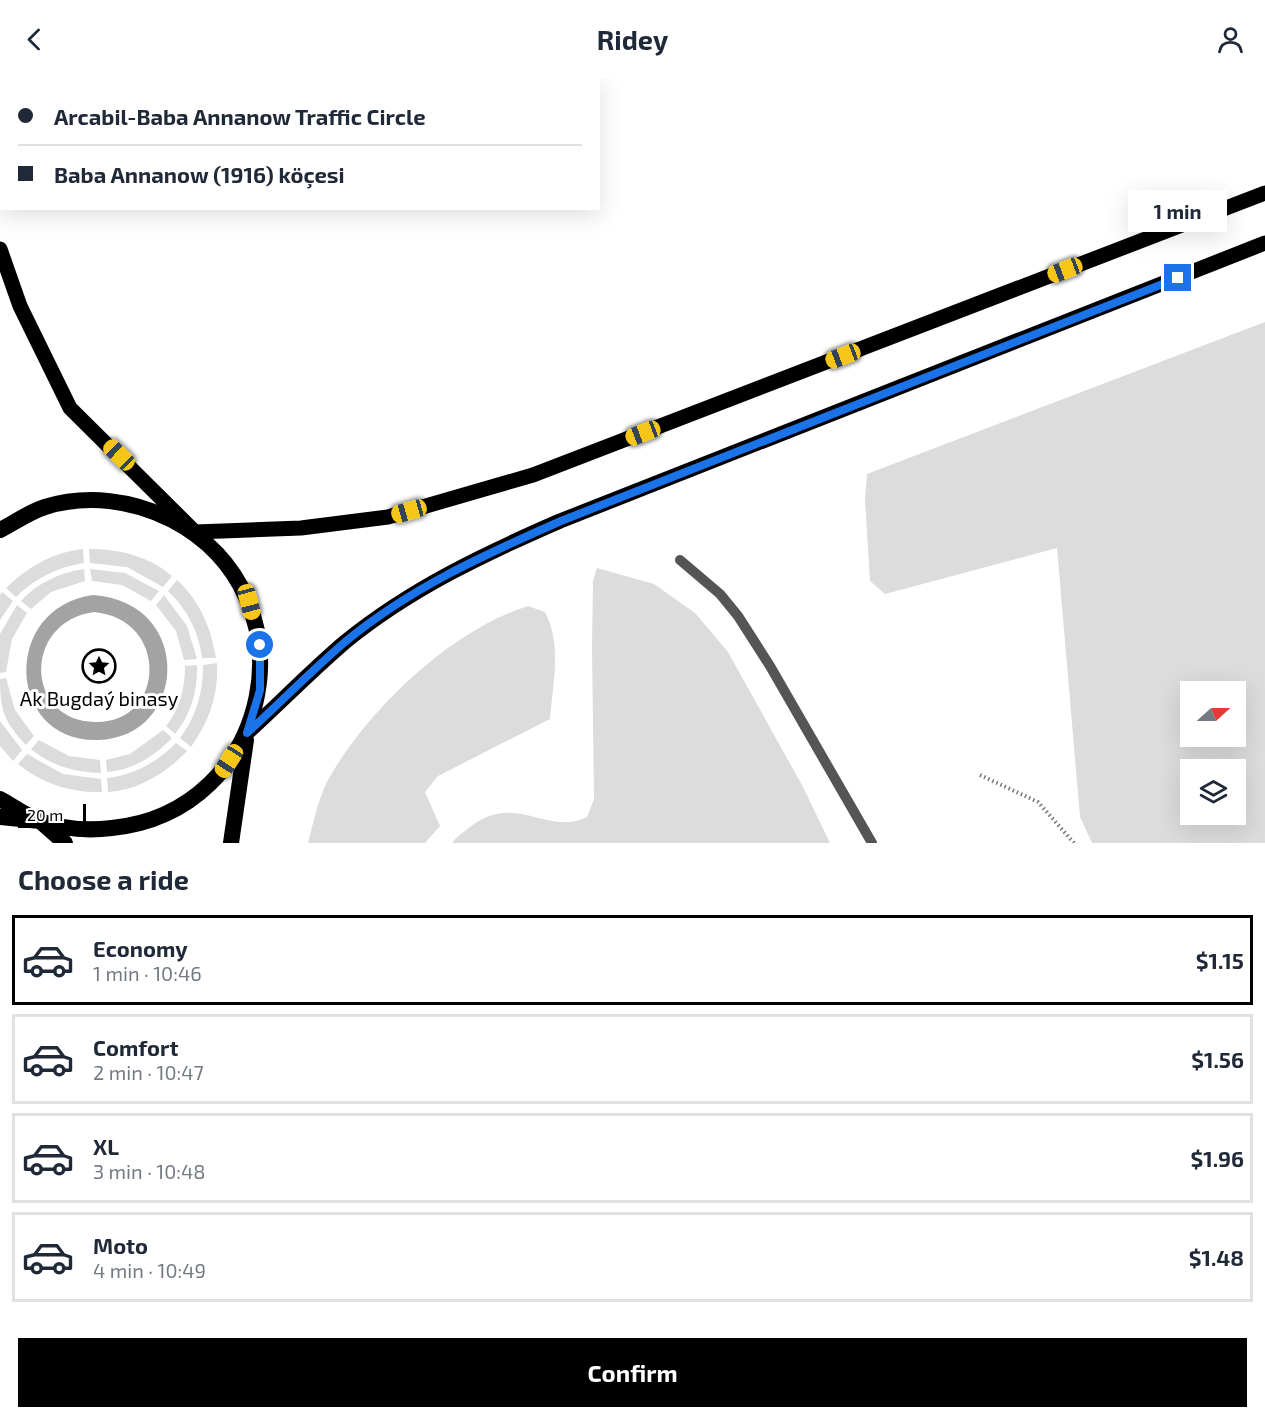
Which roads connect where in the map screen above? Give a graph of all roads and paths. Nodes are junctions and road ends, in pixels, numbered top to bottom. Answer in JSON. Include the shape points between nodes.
{"nodes":[{"id":1,"x":1265,"y":193,"type":"edge"},
{"id":2,"x":1265,"y":243,"type":"edge"},
{"id":3,"x":0,"y":249,"type":"edge"},
{"id":4,"x":0,"y":530,"type":"edge"},
{"id":5,"x":195,"y":532,"type":"junction"},
{"id":6,"x":680,"y":560,"type":"dead end"},
{"id":7,"x":247,"y":733,"type":"junction"},
{"id":8,"x":980,"y":775,"type":"dead end"},
{"id":9,"x":0,"y":799,"type":"edge"},
{"id":10,"x":0,"y":817,"type":"edge"},
{"id":11,"x":40,"y":821,"type":"junction"},
{"id":12,"x":65,"y":843,"type":"edge"},
{"id":13,"x":231,"y":843,"type":"edge"},
{"id":14,"x":872,"y":843,"type":"edge"},
{"id":15,"x":1074,"y":843,"type":"edge"}],
"edges":[{"from":1,"to":5,"type":"main road","via":[[533,475],[388,517],[301,528]]},
{"from":2,"to":7,"type":"main road","via":[[561,521],[469,561],[398,603],[345,642]]},
{"from":3,"to":5,"type":"main road","via":[[20,306],[70,408]]},
{"from":4,"to":5,"type":"highway","via":[[44,507],[96,499],[148,508]]},
{"from":5,"to":7,"type":"highway","via":[[227,563],[249,602],[260,645],[260,690]]},
{"from":6,"to":14,"type":"lane","via":[[720,594],[738,616]]},
{"from":7,"to":11,"type":"highway","via":[[220,775],[174,811],[137,826],[88,831]]},
{"from":7,"to":13,"type":"highway"},
{"from":8,"to":15,"type":"path","via":[[1038,802]]},
{"from":9,"to":11,"type":"highway"},
{"from":10,"to":11,"type":"highway"},
{"from":11,"to":12,"type":"highway"}]}
